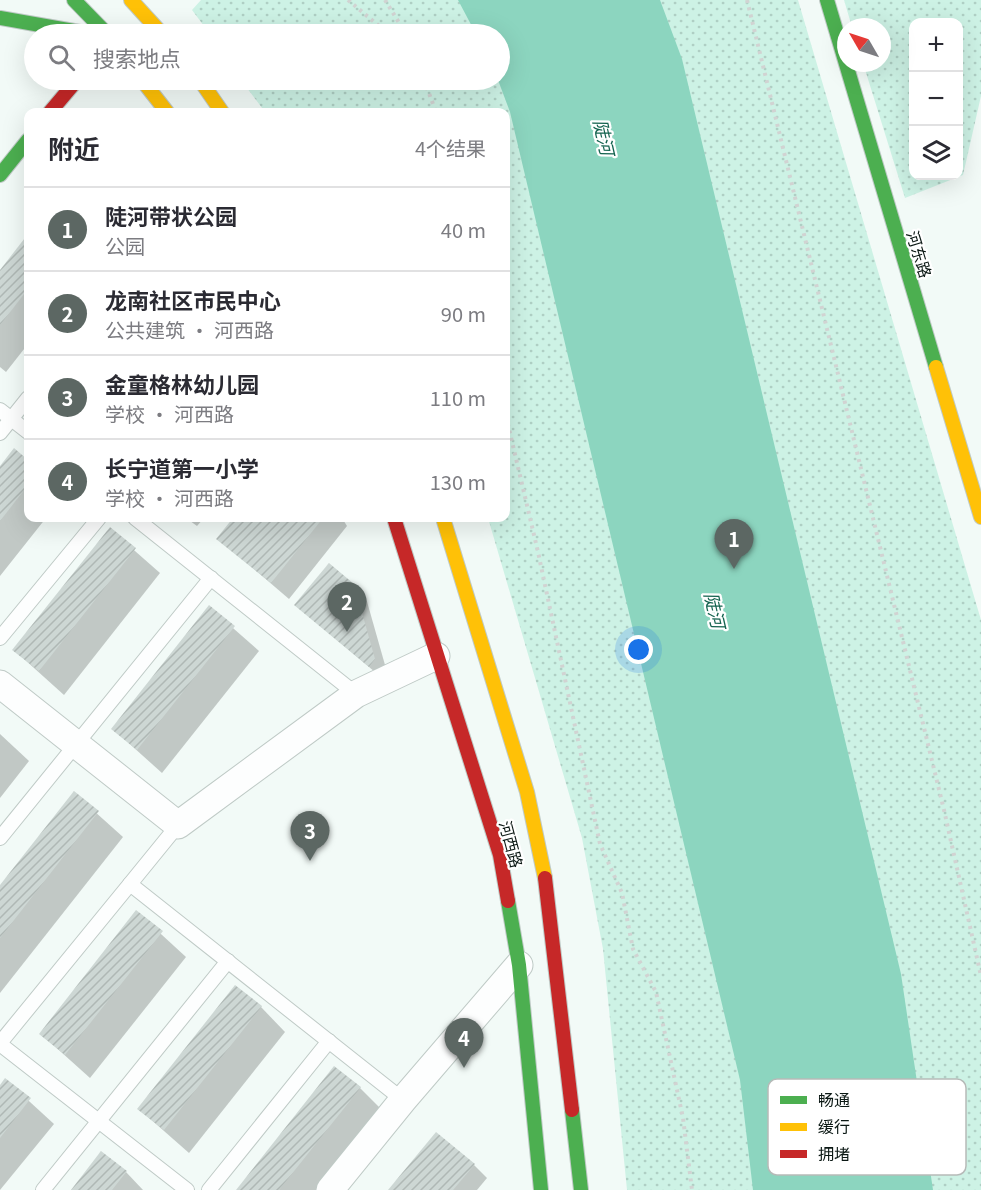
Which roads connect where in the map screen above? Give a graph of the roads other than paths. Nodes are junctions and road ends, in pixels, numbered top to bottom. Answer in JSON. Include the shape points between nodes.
{"nodes":[{"id":1,"x":74,"y":0,"type":"edge"},
{"id":2,"x":827,"y":0,"type":"edge"},
{"id":3,"x":138,"y":1,"type":"edge"},
{"id":4,"x":0,"y":18,"type":"edge"},
{"id":5,"x":34,"y":24,"type":"edge"},
{"id":6,"x":97,"y":24,"type":"edge"},
{"id":7,"x":121,"y":24,"type":"edge"},
{"id":8,"x":155,"y":24,"type":"edge"},
{"id":9,"x":69,"y":90,"type":"edge"},
{"id":10,"x":150,"y":90,"type":"edge"},
{"id":11,"x":207,"y":90,"type":"edge"},
{"id":12,"x":54,"y":108,"type":"edge"},
{"id":13,"x":164,"y":108,"type":"edge"},
{"id":14,"x":219,"y":108,"type":"edge"},
{"id":15,"x":24,"y":145,"type":"edge"},
{"id":16,"x":0,"y":175,"type":"edge"},
{"id":17,"x":24,"y":403,"type":"edge"},
{"id":18,"x":0,"y":410,"type":"edge"},
{"id":19,"x":12,"y":419,"type":"junction"},
{"id":20,"x":24,"y":429,"type":"edge"},
{"id":21,"x":0,"y":434,"type":"edge"},
{"id":22,"x":981,"y":517,"type":"edge"},
{"id":23,"x":96,"y":522,"type":"edge"},
{"id":24,"x":140,"y":522,"type":"edge"},
{"id":25,"x":395,"y":522,"type":"edge"},
{"id":26,"x":444,"y":522,"type":"edge"},
{"id":27,"x":211,"y":578,"type":"junction"},
{"id":28,"x":0,"y":638,"type":"edge"},
{"id":29,"x":436,"y":656,"type":"junction"},
{"id":30,"x":0,"y":684,"type":"edge"},
{"id":31,"x":356,"y":694,"type":"junction"},
{"id":32,"x":76,"y":744,"type":"junction"},
{"id":33,"x":178,"y":825,"type":"junction"},
{"id":34,"x":0,"y":838,"type":"edge"},
{"id":35,"x":130,"y":884,"type":"junction"},
{"id":36,"x":228,"y":961,"type":"junction"},
{"id":37,"x":519,"y":965,"type":"junction"},
{"id":38,"x":330,"y":1041,"type":"junction"},
{"id":39,"x":0,"y":1044,"type":"edge"},
{"id":40,"x":403,"y":1100,"type":"junction"},
{"id":41,"x":98,"y":1121,"type":"junction"},
{"id":42,"x":43,"y":1190,"type":"edge"},
{"id":43,"x":187,"y":1190,"type":"edge"},
{"id":44,"x":209,"y":1190,"type":"edge"},
{"id":45,"x":330,"y":1190,"type":"edge"},
{"id":46,"x":541,"y":1190,"type":"edge"},
{"id":47,"x":581,"y":1190,"type":"edge"}],
"edges":[{"from":1,"to":6,"type":"main road"},
{"from":2,"to":22,"type":"main road","name":"河东路"},
{"from":3,"to":7,"type":"main road"},
{"from":3,"to":8,"type":"main road"},
{"from":4,"to":5,"type":"main road"},
{"from":9,"to":12,"type":"main road"},
{"from":10,"to":13,"type":"main road"},
{"from":11,"to":14,"type":"main road"},
{"from":15,"to":16,"type":"main road"},
{"from":17,"to":19,"type":"lane"},
{"from":18,"to":19,"type":"lane"},
{"from":19,"to":20,"type":"lane"},
{"from":19,"to":21,"type":"lane"},
{"from":23,"to":28,"type":"lane"},
{"from":24,"to":27,"type":"lane"},
{"from":25,"to":29,"type":"main road","name":"河西路"},
{"from":26,"to":47,"type":"main road","name":"河西路","via":[[527,792],[547,887]]},
{"from":27,"to":31,"type":"lane"},
{"from":27,"to":32,"type":"lane"},
{"from":29,"to":31,"type":"street"},
{"from":29,"to":37,"type":"main road","name":"河西路","via":[[500,855]]},
{"from":30,"to":32,"type":"street"},
{"from":31,"to":33,"type":"street"},
{"from":32,"to":33,"type":"street"},
{"from":32,"to":34,"type":"lane"},
{"from":33,"to":35,"type":"lane"},
{"from":35,"to":36,"type":"lane"},
{"from":35,"to":39,"type":"lane"},
{"from":36,"to":38,"type":"lane"},
{"from":36,"to":41,"type":"lane"},
{"from":37,"to":40,"type":"street"},
{"from":37,"to":46,"type":"main road","name":"河西路"},
{"from":38,"to":40,"type":"lane"},
{"from":38,"to":44,"type":"lane"},
{"from":39,"to":41,"type":"lane"},
{"from":40,"to":45,"type":"street"},
{"from":41,"to":42,"type":"lane"},
{"from":41,"to":43,"type":"lane"}]}
